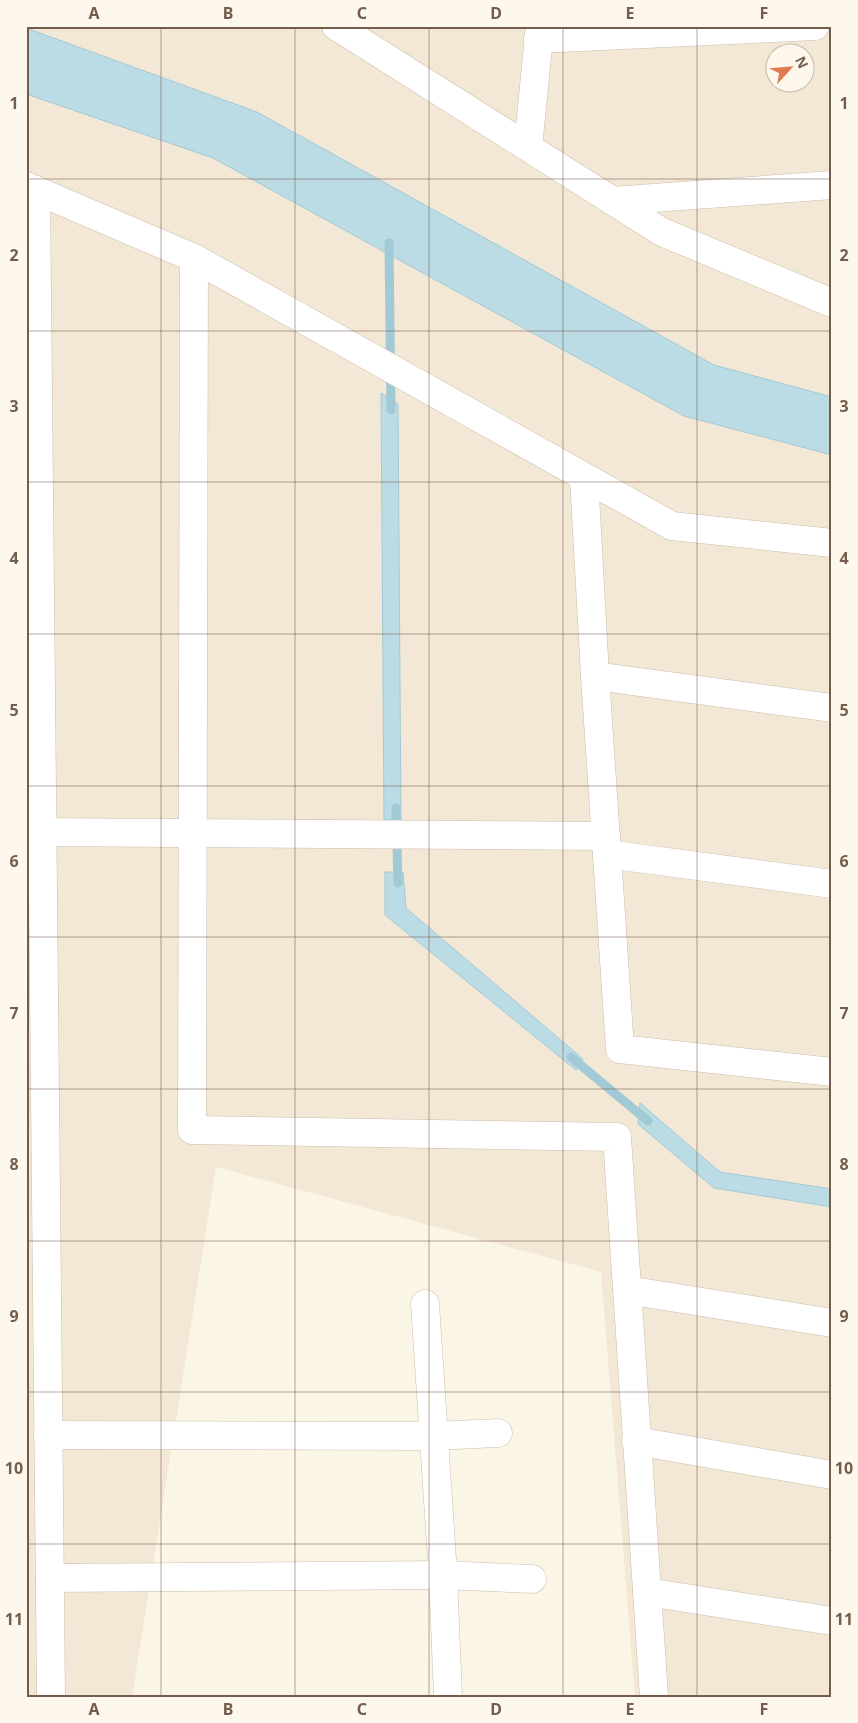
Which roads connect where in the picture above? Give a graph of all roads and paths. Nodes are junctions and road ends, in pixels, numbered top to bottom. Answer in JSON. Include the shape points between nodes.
{"nodes":[{"id":1,"x":815,"y":26,"type":"edge"},
{"id":2,"x":352,"y":31,"type":"edge"},
{"id":3,"x":539,"y":32,"type":"edge"},
{"id":4,"x":528,"y":147,"type":"junction"},
{"id":5,"x":832,"y":185,"type":"edge"},
{"id":6,"x":31,"y":188,"type":"edge"},
{"id":7,"x":612,"y":201,"type":"junction"},
{"id":8,"x":194,"y":258,"type":"junction"},
{"id":9,"x":832,"y":303,"type":"edge"},
{"id":10,"x":584,"y":477,"type":"junction"},
{"id":11,"x":832,"y":543,"type":"edge"},
{"id":12,"x":595,"y":676,"type":"junction"},
{"id":13,"x":832,"y":708,"type":"edge"},
{"id":14,"x":34,"y":832,"type":"edge"},
{"id":15,"x":193,"y":833,"type":"junction"},
{"id":16,"x":606,"y":845,"type":"junction"},
{"id":17,"x":832,"y":884,"type":"edge"},
{"id":18,"x":832,"y":1072,"type":"edge"},
{"id":19,"x":626,"y":1290,"type":"junction"},
{"id":20,"x":425,"y":1304,"type":"dead end"},
{"id":21,"x":832,"y":1323,"type":"edge"},
{"id":22,"x":498,"y":1433,"type":"dead end"},
{"id":23,"x":48,"y":1435,"type":"junction"},
{"id":24,"x":433,"y":1436,"type":"junction"},
{"id":25,"x":636,"y":1440,"type":"junction"},
{"id":26,"x":832,"y":1474,"type":"edge"},
{"id":27,"x":443,"y":1575,"type":"junction"},
{"id":28,"x":50,"y":1578,"type":"junction"},
{"id":29,"x":532,"y":1579,"type":"dead end"},
{"id":30,"x":647,"y":1592,"type":"junction"},
{"id":31,"x":832,"y":1621,"type":"edge"},
{"id":32,"x":51,"y":1697,"type":"edge"},
{"id":33,"x":448,"y":1697,"type":"edge"},
{"id":34,"x":654,"y":1697,"type":"edge"}],
"edges":[{"from":1,"to":3,"type":"street"},
{"from":2,"to":4,"type":"street"},
{"from":3,"to":4,"type":"street"},
{"from":4,"to":7,"type":"street"},
{"from":5,"to":7,"type":"street"},
{"from":6,"to":8,"type":"street"},
{"from":6,"to":14,"type":"street"},
{"from":7,"to":9,"type":"street","via":[[662,232]]},
{"from":8,"to":10,"type":"street"},
{"from":8,"to":15,"type":"street"},
{"from":10,"to":11,"type":"street","via":[[672,526]]},
{"from":10,"to":12,"type":"street"},
{"from":12,"to":13,"type":"street"},
{"from":12,"to":16,"type":"street"},
{"from":14,"to":15,"type":"street"},
{"from":14,"to":23,"type":"street"},
{"from":15,"to":16,"type":"street"},
{"from":15,"to":19,"type":"street","via":[[192,1130],[617,1137]]},
{"from":16,"to":17,"type":"street"},
{"from":16,"to":18,"type":"street","via":[[620,1049]]},
{"from":19,"to":21,"type":"street"},
{"from":19,"to":25,"type":"street"},
{"from":20,"to":24,"type":"street"},
{"from":22,"to":24,"type":"street"},
{"from":23,"to":24,"type":"street"},
{"from":23,"to":28,"type":"street"},
{"from":24,"to":27,"type":"street"},
{"from":25,"to":26,"type":"street"},
{"from":25,"to":30,"type":"street"},
{"from":27,"to":28,"type":"street"},
{"from":27,"to":29,"type":"street"},
{"from":27,"to":33,"type":"street"},
{"from":28,"to":32,"type":"street"},
{"from":30,"to":31,"type":"street"},
{"from":30,"to":34,"type":"street"}]}
